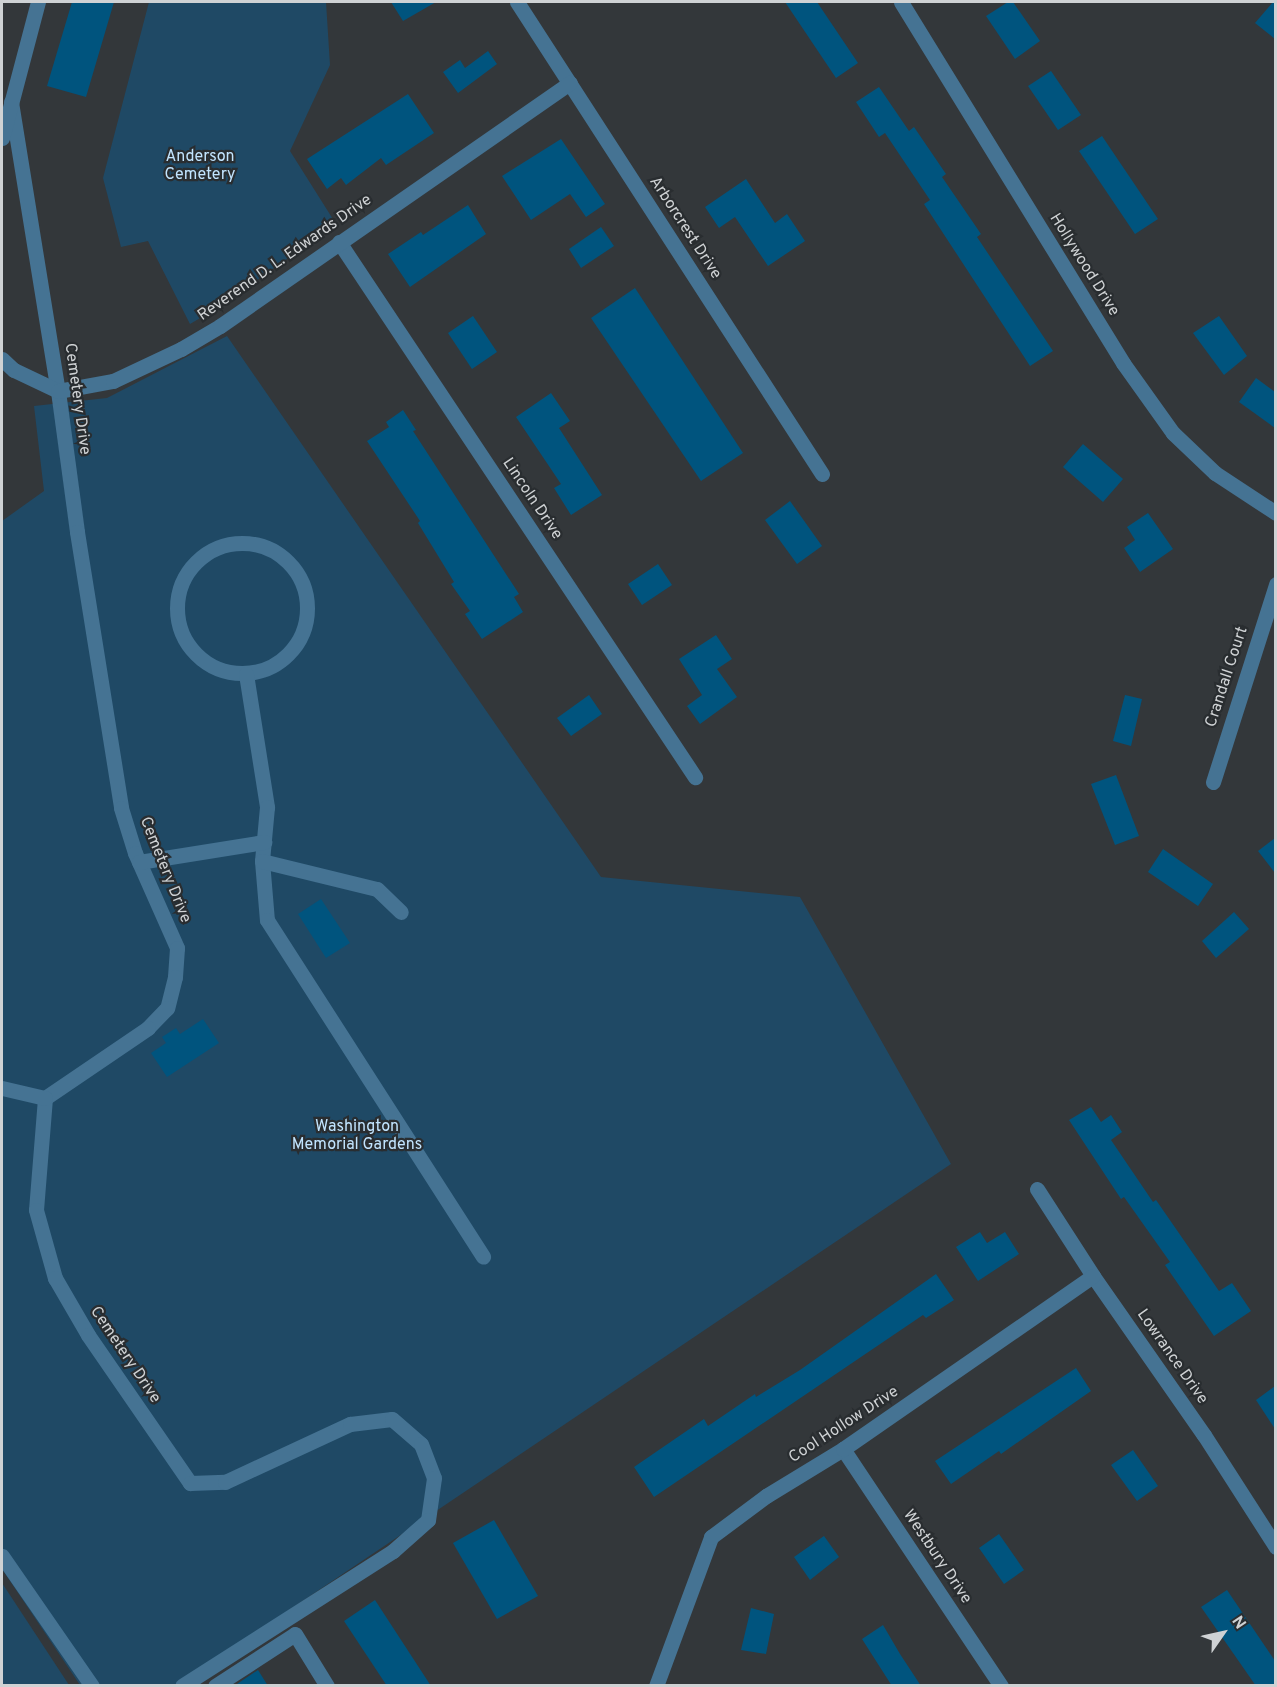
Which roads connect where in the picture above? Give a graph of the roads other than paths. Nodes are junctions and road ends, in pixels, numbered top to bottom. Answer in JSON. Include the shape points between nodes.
{"nodes":[{"id":1,"x":39,"y":2,"type":"edge"},
{"id":2,"x":517,"y":2,"type":"edge"},
{"id":3,"x":901,"y":2,"type":"edge"},
{"id":4,"x":570,"y":83,"type":"junction"},
{"id":5,"x":11,"y":102,"type":"junction"},
{"id":6,"x":2,"y":138,"type":"edge"},
{"id":7,"x":339,"y":242,"type":"junction"},
{"id":8,"x":2,"y":359,"type":"edge"},
{"id":9,"x":58,"y":391,"type":"junction"},
{"id":10,"x":822,"y":474,"type":"dead end"},
{"id":11,"x":1275,"y":513,"type":"edge"},
{"id":12,"x":1275,"y":584,"type":"edge"},
{"id":13,"x":246,"y":674,"type":"junction"},
{"id":14,"x":695,"y":777,"type":"dead end"},
{"id":15,"x":1213,"y":782,"type":"dead end"},
{"id":16,"x":264,"y":842,"type":"junction"},
{"id":17,"x":262,"y":861,"type":"junction"},
{"id":18,"x":139,"y":862,"type":"junction"},
{"id":19,"x":401,"y":912,"type":"dead end"},
{"id":20,"x":2,"y":1088,"type":"edge"},
{"id":21,"x":45,"y":1098,"type":"junction"},
{"id":22,"x":1037,"y":1189,"type":"dead end"},
{"id":23,"x":483,"y":1257,"type":"dead end"},
{"id":24,"x":1093,"y":1276,"type":"junction"},
{"id":25,"x":843,"y":1449,"type":"junction"},
{"id":26,"x":1275,"y":1547,"type":"edge"},
{"id":27,"x":2,"y":1556,"type":"edge"},
{"id":28,"x":92,"y":1686,"type":"edge"},
{"id":29,"x":183,"y":1686,"type":"edge"},
{"id":30,"x":215,"y":1686,"type":"edge"},
{"id":31,"x":327,"y":1686,"type":"edge"},
{"id":32,"x":656,"y":1686,"type":"edge"},
{"id":33,"x":1001,"y":1686,"type":"edge"}],
"edges":[{"from":1,"to":5,"type":"street"},
{"from":2,"to":4,"type":"street","name":"Arborcrest Drive"},
{"from":3,"to":11,"type":"street","name":"Hollywood Drive","via":[[1123,363],[1173,433],[1215,473]]},
{"from":4,"to":7,"type":"street","name":"Reverend D. L. Edwards Drive"},
{"from":4,"to":10,"type":"street","name":"Arborcrest Drive"},
{"from":5,"to":6,"type":"street"},
{"from":5,"to":9,"type":"street","name":"Cemetery Drive"},
{"from":7,"to":9,"type":"street","name":"Reverend D. L. Edwards Drive","via":[[181,349],[113,381]]},
{"from":7,"to":14,"type":"street","name":"Lincoln Drive"},
{"from":8,"to":9,"type":"street","via":[[14,370]]},
{"from":9,"to":18,"type":"street","name":"Cemetery Drive","via":[[121,808]]},
{"from":12,"to":15,"type":"street","name":"Crandall Court"},
{"from":13,"to":13,"type":"street","via":[[266,670],[291,651],[306,624],[308,603],[303,583],[284,558],[257,544],[236,542],[216,547],[199,558],[178,593],[177,613],[181,633],[192,650],[226,672]]},
{"from":13,"to":16,"type":"street","via":[[267,807]]},
{"from":16,"to":17,"type":"street"},
{"from":16,"to":18,"type":"street"},
{"from":17,"to":19,"type":"street","via":[[376,889]]},
{"from":17,"to":23,"type":"street","via":[[267,920]]},
{"from":18,"to":21,"type":"street","name":"Cemetery Drive","via":[[177,948],[167,1008],[148,1028]]},
{"from":20,"to":21,"type":"street"},
{"from":21,"to":29,"type":"street","name":"Cemetery Drive","via":[[36,1210],[55,1278],[88,1335],[190,1483],[225,1482],[350,1424],[392,1419],[421,1444],[434,1478],[428,1520],[393,1551]]},
{"from":22,"to":24,"type":"street","name":"Lowrance Drive"},
{"from":24,"to":25,"type":"street","name":"Cool Hollow Drive"},
{"from":24,"to":26,"type":"street","name":"Lowrance Drive","via":[[1204,1435]]},
{"from":25,"to":32,"type":"street","name":"Cool Hollow Drive","via":[[766,1496],[711,1537]]},
{"from":25,"to":33,"type":"street","name":"Westbury Drive"},
{"from":27,"to":28,"type":"street"},
{"from":30,"to":31,"type":"street","via":[[295,1634]]}]}
